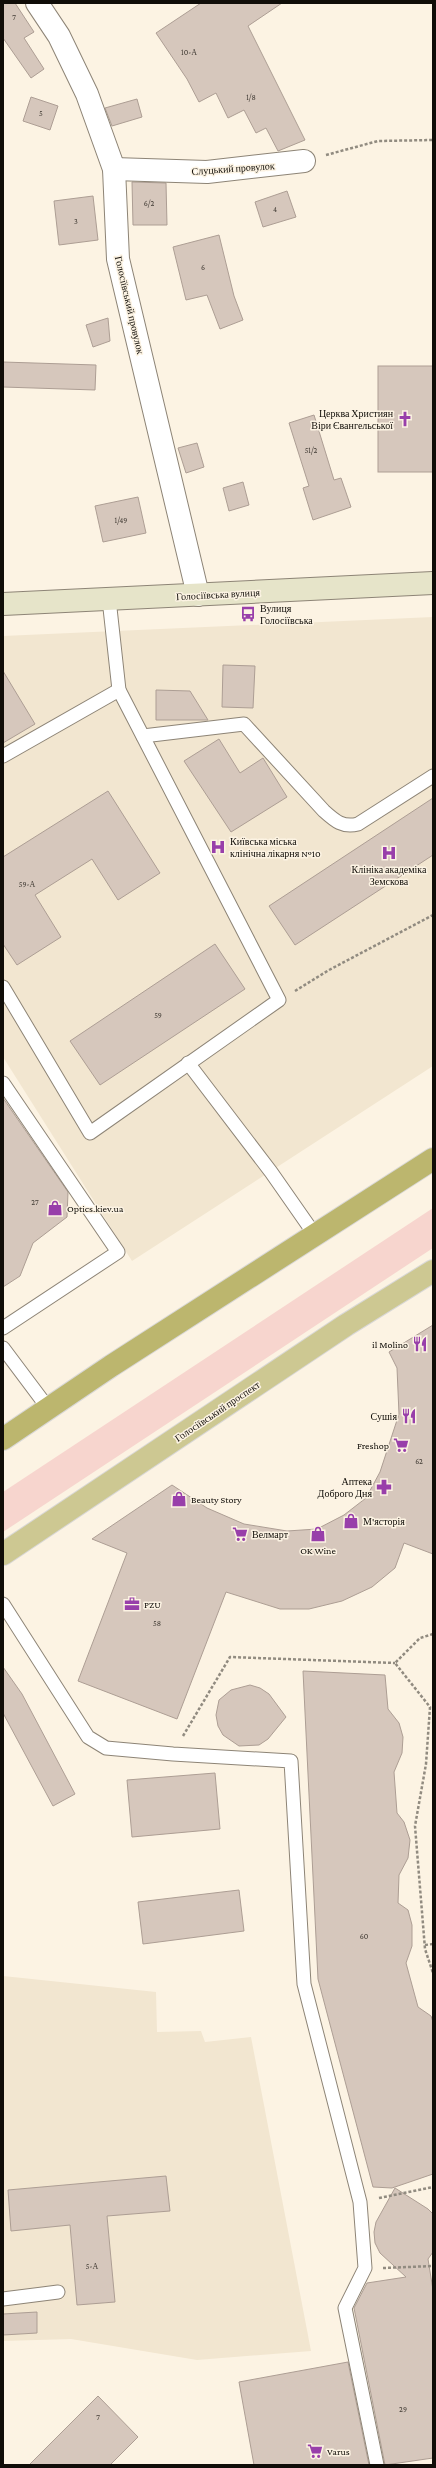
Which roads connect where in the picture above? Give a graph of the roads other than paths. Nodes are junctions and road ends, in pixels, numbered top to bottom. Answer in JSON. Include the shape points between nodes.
{"nodes":[{"id":1,"x":36,"y":3,"type":"edge"},
{"id":2,"x":304,"y":161,"type":"road end"},
{"id":3,"x":114,"y":169,"type":"junction"},
{"id":4,"x":433,"y":583,"type":"edge"},
{"id":5,"x":198,"y":595,"type":"junction"},
{"id":6,"x":109,"y":599,"type":"junction"},
{"id":7,"x":3,"y":604,"type":"edge"},
{"id":8,"x":120,"y":690,"type":"junction"},
{"id":9,"x":143,"y":736,"type":"junction"},
{"id":10,"x":3,"y":756,"type":"edge"},
{"id":11,"x":433,"y":776,"type":"edge"},
{"id":12,"x":3,"y":987,"type":"edge"},
{"id":13,"x":188,"y":1063,"type":"junction"},
{"id":14,"x":3,"y":1082,"type":"edge"},
{"id":15,"x":433,"y":1159,"type":"edge"},
{"id":16,"x":315,"y":1235,"type":"junction"},
{"id":17,"x":433,"y":1271,"type":"edge"},
{"id":18,"x":3,"y":1328,"type":"edge"},
{"id":19,"x":3,"y":1348,"type":"edge"},
{"id":20,"x":48,"y":1408,"type":"junction"},
{"id":21,"x":3,"y":1439,"type":"edge"},
{"id":22,"x":3,"y":1554,"type":"edge"},
{"id":23,"x":3,"y":1604,"type":"edge"},
{"id":24,"x":58,"y":2292,"type":"dead end"},
{"id":25,"x":3,"y":2299,"type":"edge"},
{"id":26,"x":378,"y":2465,"type":"edge"}],
"edges":[{"from":1,"to":3,"type":"street","name":"Голосіївський провулок","via":[[59,36],[87,94]]},
{"from":2,"to":3,"type":"street","name":"Слуцький провулок","via":[[207,172]]},
{"from":3,"to":5,"type":"street","name":"Голосіївський провулок","via":[[118,259]]},
{"from":4,"to":5,"type":"main road","name":"Голосіївська вулиця"},
{"from":5,"to":6,"type":"main road","name":"Голосіївська вулиця"},
{"from":6,"to":7,"type":"main road","name":"Голосіївська вулиця"},
{"from":6,"to":8,"type":"lane"},
{"from":8,"to":9,"type":"lane"},
{"from":8,"to":10,"type":"lane"},
{"from":9,"to":11,"type":"lane","via":[[244,724],[324,811],[336,821],[349,826],[358,824]]},
{"from":9,"to":13,"type":"lane","via":[[279,1000]]},
{"from":12,"to":13,"type":"lane","via":[[90,1133]]},
{"from":13,"to":16,"type":"lane","via":[[271,1172]]},
{"from":14,"to":18,"type":"lane","via":[[118,1252]]},
{"from":15,"to":16,"type":"highway"},
{"from":16,"to":20,"type":"highway"},
{"from":17,"to":22,"type":"main road","name":"Голосіївський проспект"},
{"from":19,"to":20,"type":"lane"},
{"from":20,"to":21,"type":"highway"},
{"from":23,"to":26,"type":"lane","via":[[88,1737],[106,1748],[291,1761],[304,1984],[360,2202],[365,2268],[345,2308]]},
{"from":24,"to":25,"type":"lane"}]}
